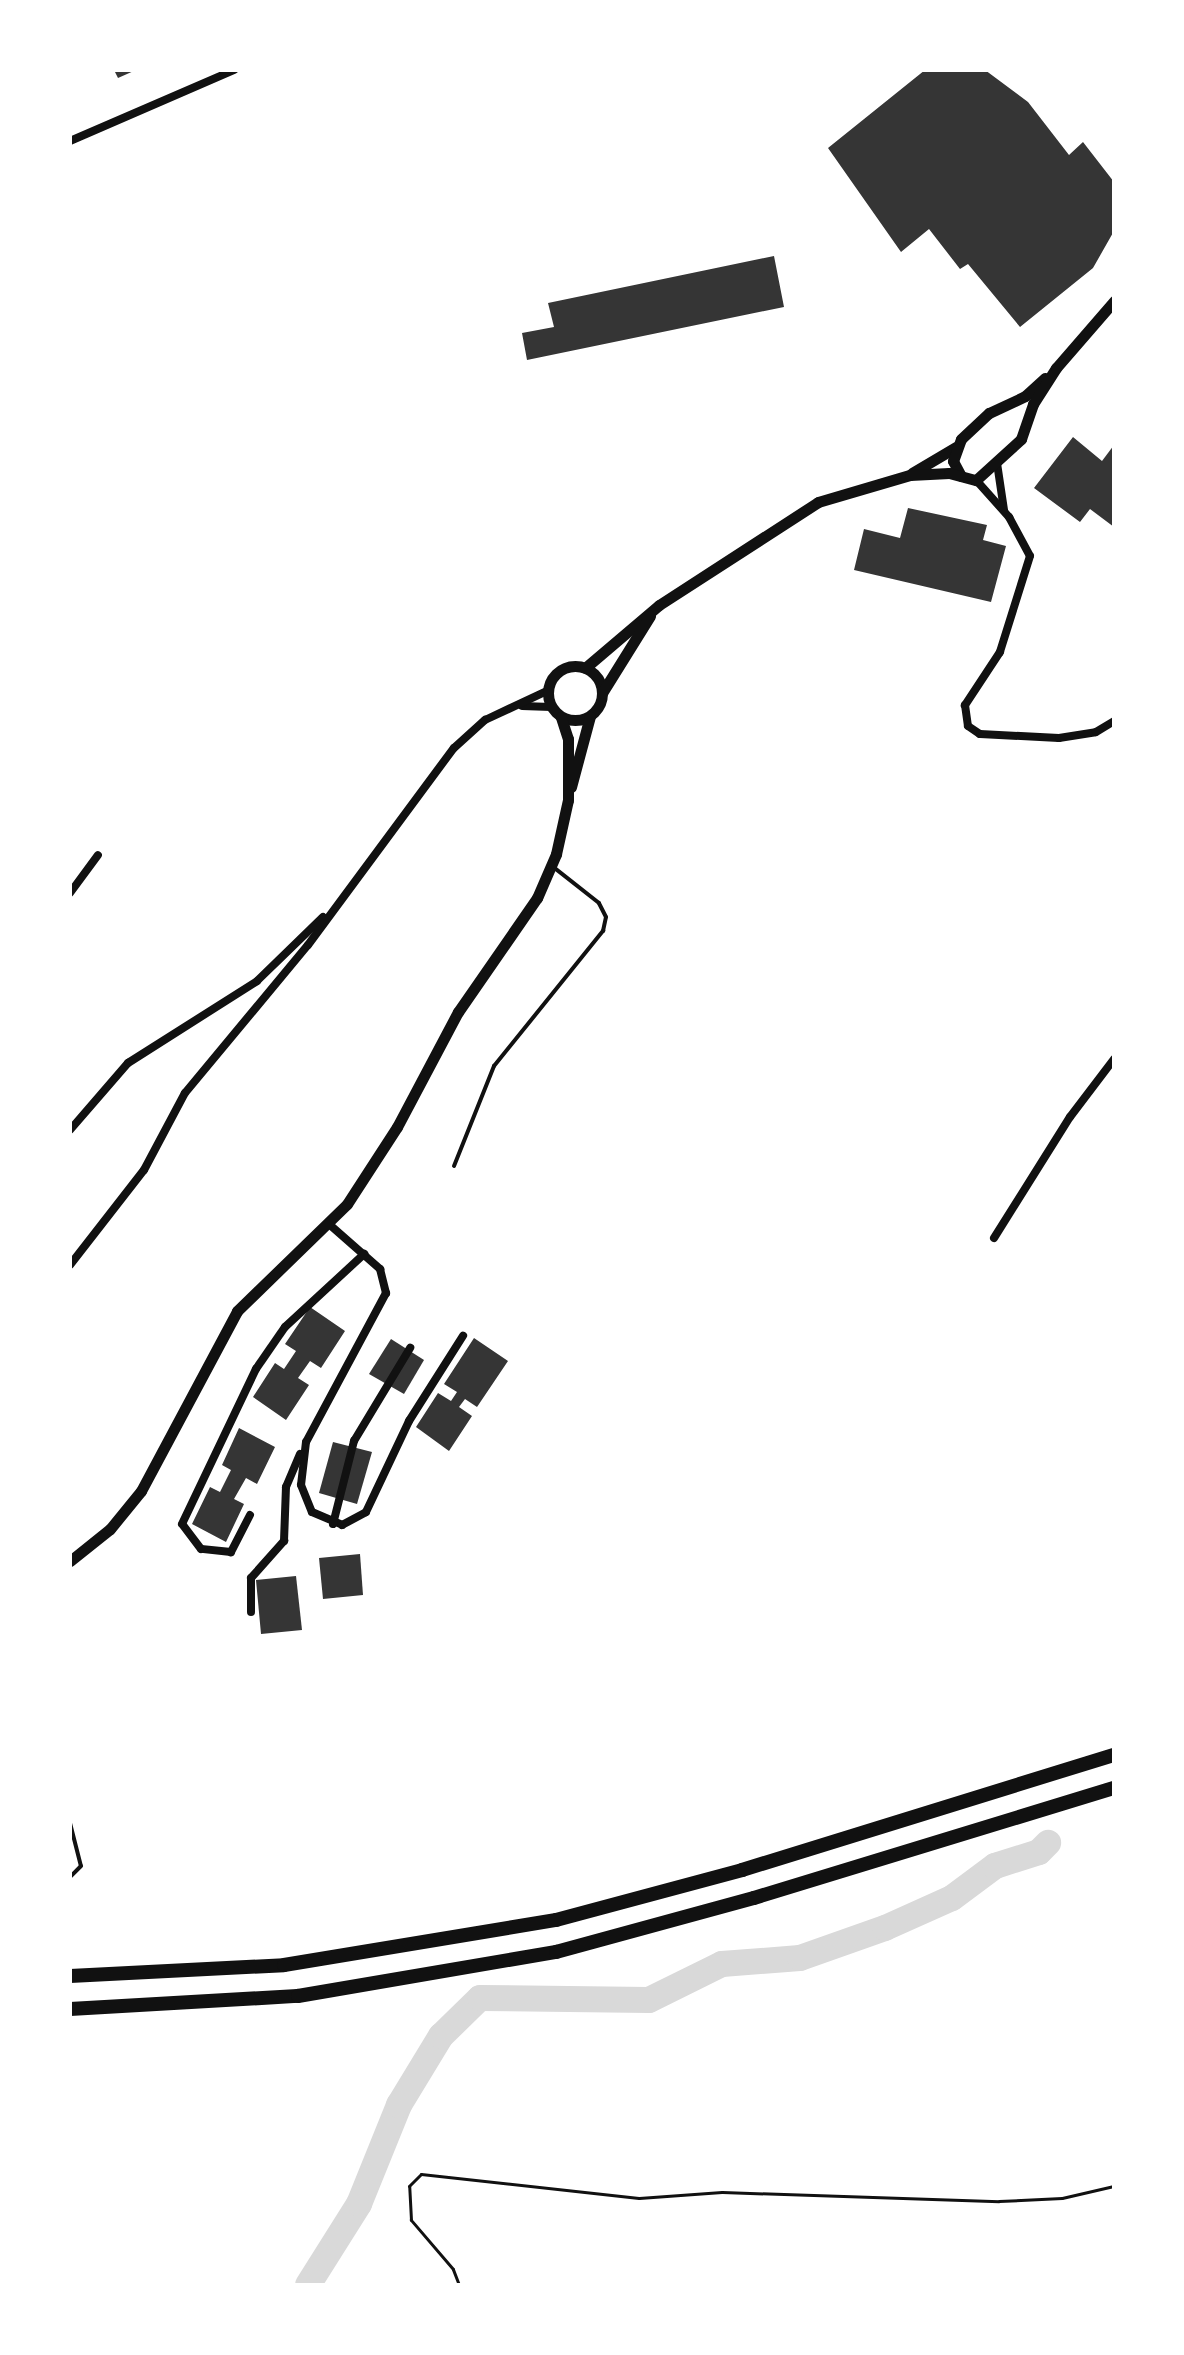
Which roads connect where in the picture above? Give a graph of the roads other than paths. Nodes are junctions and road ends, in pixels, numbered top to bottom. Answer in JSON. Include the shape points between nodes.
{"nodes":[{"id":1,"x":234,"y":70,"type":"edge"},
{"id":2,"x":70,"y":141,"type":"edge"},
{"id":3,"x":1114,"y":301,"type":"edge"},
{"id":4,"x":1056,"y":368,"type":"junction"},
{"id":5,"x":1004,"y":407,"type":"junction"},
{"id":6,"x":1027,"y":424,"type":"junction"},
{"id":7,"x":956,"y":446,"type":"junction"},
{"id":8,"x":997,"y":463,"type":"junction"},
{"id":9,"x":910,"y":475,"type":"junction"},
{"id":10,"x":962,"y":476,"type":"junction"},
{"id":11,"x":976,"y":480,"type":"junction"},
{"id":12,"x":1004,"y":511,"type":"junction"},
{"id":13,"x":659,"y":605,"type":"junction"},
{"id":14,"x":585,"y":668,"type":"junction"},
{"id":15,"x":547,"y":691,"type":"junction"},
{"id":16,"x":602,"y":694,"type":"junction"},
{"id":17,"x":521,"y":706,"type":"junction"},
{"id":18,"x":551,"y":707,"type":"junction"},
{"id":19,"x":590,"y":716,"type":"junction"},
{"id":20,"x":561,"y":717,"type":"junction"},
{"id":21,"x":1114,"y":721,"type":"edge"},
{"id":22,"x":569,"y":792,"type":"junction"},
{"id":23,"x":98,"y":855,"type":"dead end"},
{"id":24,"x":552,"y":866,"type":"junction"},
{"id":25,"x":70,"y":893,"type":"edge"},
{"id":26,"x":335,"y":905,"type":"junction"},
{"id":27,"x":1114,"y":1059,"type":"edge"},
{"id":28,"x":70,"y":1130,"type":"edge"},
{"id":29,"x":454,"y":1166,"type":"dead end"},
{"id":30,"x":330,"y":1225,"type":"junction"},
{"id":31,"x":994,"y":1238,"type":"dead end"},
{"id":32,"x":364,"y":1254,"type":"junction"},
{"id":33,"x":70,"y":1265,"type":"edge"},
{"id":34,"x":463,"y":1336,"type":"dead end"},
{"id":35,"x":410,"y":1348,"type":"dead end"},
{"id":36,"x":306,"y":1442,"type":"junction"},
{"id":37,"x":250,"y":1515,"type":"dead end"},
{"id":38,"x":333,"y":1524,"type":"junction"},
{"id":39,"x":70,"y":1561,"type":"edge"},
{"id":40,"x":251,"y":1612,"type":"dead end"},
{"id":41,"x":1114,"y":1755,"type":"edge"},
{"id":42,"x":1114,"y":1788,"type":"edge"},
{"id":43,"x":70,"y":1823,"type":"edge"},
{"id":44,"x":70,"y":1877,"type":"edge"},
{"id":45,"x":70,"y":1976,"type":"edge"},
{"id":46,"x":70,"y":2009,"type":"edge"}],
"edges":[{"from":1,"to":2,"type":"street"},
{"from":3,"to":4,"type":"main road"},
{"from":4,"to":5,"type":"main road"},
{"from":4,"to":6,"type":"main road"},
{"from":5,"to":6,"type":"main road","via":[[1019,412]]},
{"from":5,"to":7,"type":"main road","via":[[989,413]]},
{"from":6,"to":8,"type":"main road","via":[[1021,439]]},
{"from":7,"to":9,"type":"main road"},
{"from":7,"to":10,"type":"main road","via":[[953,461]]},
{"from":8,"to":11,"type":"main road"},
{"from":8,"to":12,"type":"street"},
{"from":9,"to":10,"type":"main road"},
{"from":9,"to":13,"type":"main road","via":[[796,513]]},
{"from":10,"to":11,"type":"main road"},
{"from":11,"to":12,"type":"street"},
{"from":12,"to":21,"type":"street","via":[[1030,556],[1000,652],[965,705],[968,726],[980,734],[1059,738],[1096,732]]},
{"from":13,"to":14,"type":"main road"},
{"from":13,"to":16,"type":"main road"},
{"from":14,"to":15,"type":"main road","via":[[560,670]]},
{"from":14,"to":16,"type":"main road","via":[[598,678]]},
{"from":15,"to":17,"type":"street"},
{"from":15,"to":18,"type":"main road"},
{"from":16,"to":19,"type":"main road"},
{"from":17,"to":18,"type":"street"},
{"from":17,"to":26,"type":"street","via":[[497,713],[465,736]]},
{"from":18,"to":20,"type":"main road"},
{"from":19,"to":20,"type":"main road","via":[[576,721]]},
{"from":19,"to":22,"type":"main road"},
{"from":20,"to":22,"type":"main road","via":[[568,739]]},
{"from":22,"to":24,"type":"main road"},
{"from":23,"to":25,"type":"street"},
{"from":24,"to":29,"type":"lane","via":[[599,903],[606,917],[603,931],[494,1066]]},
{"from":24,"to":30,"type":"main road","via":[[520,927],[458,1012],[397,1127]]},
{"from":26,"to":28,"type":"street","via":[[257,981],[128,1063]]},
{"from":26,"to":33,"type":"street","via":[[185,1093],[144,1170]]},
{"from":27,"to":31,"type":"street","via":[[1070,1117]]},
{"from":30,"to":32,"type":"street"},
{"from":30,"to":39,"type":"main road","via":[[237,1311],[141,1491],[110,1529]]},
{"from":32,"to":36,"type":"street","via":[[380,1269],[386,1293]]},
{"from":32,"to":37,"type":"street","via":[[285,1327],[256,1369],[182,1524],[201,1549],[231,1552]]},
{"from":34,"to":38,"type":"street","via":[[409,1421],[371,1505],[351,1522]]},
{"from":35,"to":38,"type":"street","via":[[354,1441]]},
{"from":36,"to":38,"type":"street","via":[[300,1474],[306,1506]]},
{"from":36,"to":40,"type":"street","via":[[288,1479],[284,1541],[251,1578]]},
{"from":41,"to":45,"type":"highway","via":[[742,1870],[556,1920],[284,1965]]},
{"from":42,"to":46,"type":"highway","via":[[754,1898],[541,1955],[298,1996]]},
{"from":43,"to":44,"type":"lane","via":[[81,1866]]}]}
